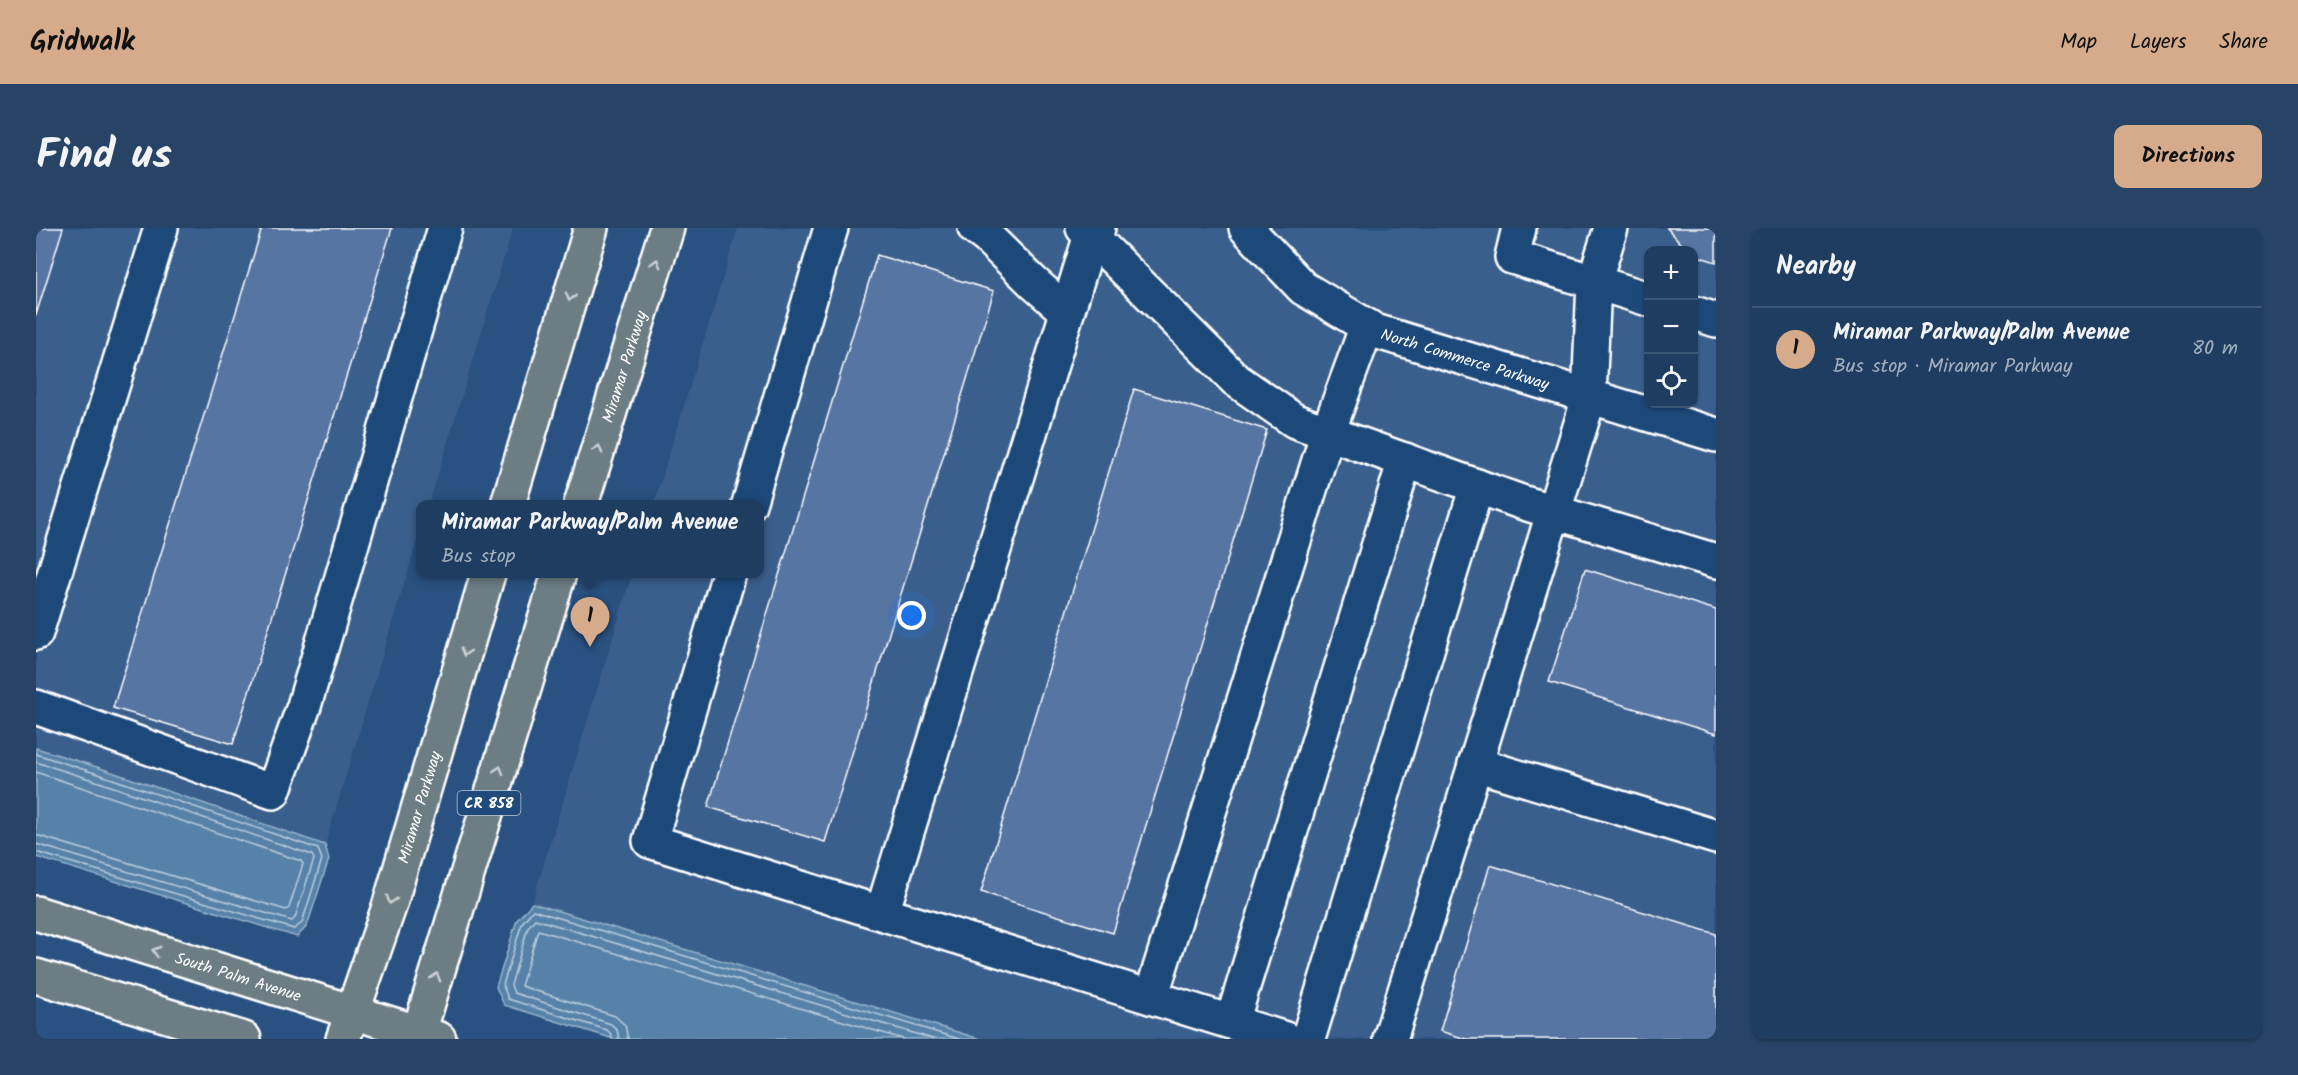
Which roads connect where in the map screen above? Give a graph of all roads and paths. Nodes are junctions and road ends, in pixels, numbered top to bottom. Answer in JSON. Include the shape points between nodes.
{"nodes":[{"id":1,"x":161,"y":228,"type":"edge"},
{"id":2,"x":445,"y":228,"type":"edge"},
{"id":3,"x":591,"y":228,"type":"edge"},
{"id":4,"x":667,"y":228,"type":"edge"},
{"id":5,"x":831,"y":228,"type":"edge"},
{"id":6,"x":975,"y":228,"type":"edge"},
{"id":7,"x":1246,"y":228,"type":"edge"},
{"id":8,"x":1519,"y":228,"type":"edge"},
{"id":9,"x":1611,"y":228,"type":"edge"},
{"id":10,"x":1091,"y":230,"type":"edge"},
{"id":11,"x":1594,"y":282,"type":"junction"},
{"id":12,"x":1644,"y":298,"type":"edge"},
{"id":13,"x":1067,"y":312,"type":"junction"},
{"id":14,"x":1698,"y":314,"type":"edge"},
{"id":15,"x":1716,"y":320,"type":"edge"},
{"id":16,"x":1367,"y":326,"type":"junction"},
{"id":17,"x":1589,"y":398,"type":"junction"},
{"id":18,"x":1328,"y":432,"type":"junction"},
{"id":19,"x":1716,"y":435,"type":"edge"},
{"id":20,"x":1406,"y":460,"type":"junction"},
{"id":21,"x":1478,"y":486,"type":"junction"},
{"id":22,"x":509,"y":500,"type":"edge"},
{"id":23,"x":582,"y":500,"type":"edge"},
{"id":24,"x":750,"y":500,"type":"edge"},
{"id":25,"x":1553,"y":512,"type":"junction"},
{"id":26,"x":1716,"y":561,"type":"edge"},
{"id":27,"x":487,"y":578,"type":"edge"},
{"id":28,"x":558,"y":578,"type":"edge"},
{"id":29,"x":728,"y":578,"type":"edge"},
{"id":30,"x":36,"y":633,"type":"edge"},
{"id":31,"x":36,"y":707,"type":"edge"},
{"id":32,"x":1475,"y":764,"type":"junction"},
{"id":33,"x":1716,"y":837,"type":"edge"},
{"id":34,"x":36,"y":913,"type":"edge"},
{"id":35,"x":882,"y":913,"type":"junction"},
{"id":36,"x":36,"y":976,"type":"edge"},
{"id":37,"x":1151,"y":997,"type":"junction"},
{"id":38,"x":1232,"y":1022,"type":"junction"},
{"id":39,"x":348,"y":1026,"type":"edge"},
{"id":40,"x":425,"y":1037,"type":"edge"},
{"id":41,"x":244,"y":1039,"type":"edge"},
{"id":42,"x":1286,"y":1039,"type":"edge"},
{"id":43,"x":1308,"y":1039,"type":"edge"},
{"id":44,"x":1390,"y":1039,"type":"edge"}],
"edges":[{"from":1,"to":30,"type":"street"},
{"from":2,"to":31,"type":"street","via":[[304,706],[273,792]]},
{"from":3,"to":22,"type":"main road","one_way":true},
{"from":23,"to":4,"type":"main road","name":"Miramar Parkway","one_way":true},
{"from":5,"to":24,"type":"street"},
{"from":6,"to":13,"type":"street"},
{"from":7,"to":16,"type":"street","name":"North Commerce Parkway","via":[[1303,288]]},
{"from":8,"to":11,"type":"street","via":[[1512,257]]},
{"from":9,"to":11,"type":"street"},
{"from":10,"to":13,"type":"street"},
{"from":10,"to":18,"type":"street","via":[[1236,380],[1295,421]]},
{"from":11,"to":12,"type":"street"},
{"from":11,"to":17,"type":"street"},
{"from":13,"to":35,"type":"street"},
{"from":14,"to":15,"type":"street"},
{"from":16,"to":17,"type":"street","name":"North Commerce Parkway"},
{"from":16,"to":18,"type":"street"},
{"from":17,"to":19,"type":"street","name":"North Commerce Parkway"},
{"from":17,"to":25,"type":"street"},
{"from":18,"to":20,"type":"street"},
{"from":18,"to":37,"type":"street"},
{"from":20,"to":21,"type":"street"},
{"from":20,"to":38,"type":"street"},
{"from":21,"to":25,"type":"street"},
{"from":21,"to":43,"type":"street"},
{"from":25,"to":26,"type":"street"},
{"from":25,"to":32,"type":"street"},
{"from":27,"to":39,"type":"main road","name":"Miramar Parkway","one_way":true,"via":[[389,907]]},
{"from":40,"to":28,"type":"main road","number":"CR 858","one_way":true},
{"from":29,"to":35,"type":"street","via":[[650,841]]},
{"from":32,"to":33,"type":"street"},
{"from":32,"to":44,"type":"street"},
{"from":39,"to":34,"type":"main road","name":"South Palm Avenue","one_way":true},
{"from":35,"to":37,"type":"street"},
{"from":36,"to":41,"type":"main road"},
{"from":37,"to":38,"type":"street"},
{"from":38,"to":42,"type":"street"},
{"from":39,"to":40,"type":"main road","name":"South Palm Avenue"}]}
